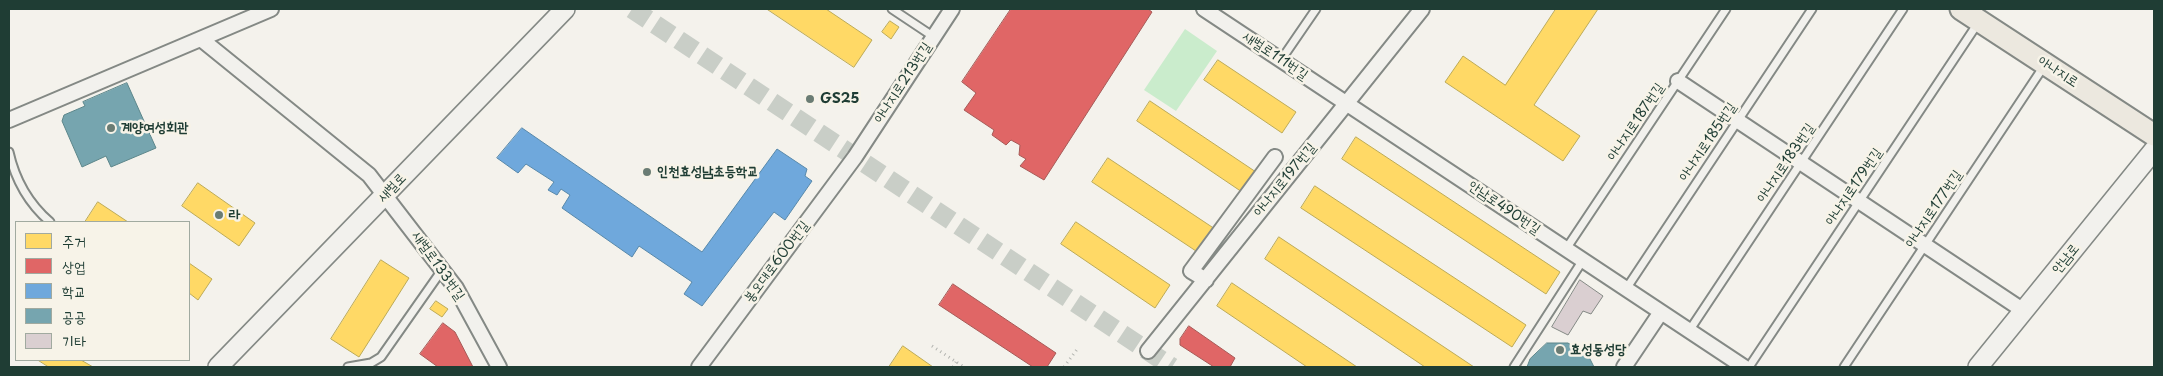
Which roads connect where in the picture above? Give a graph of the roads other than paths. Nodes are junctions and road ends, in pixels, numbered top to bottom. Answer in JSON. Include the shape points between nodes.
{"nodes":[{"id":1,"x":271,"y":9,"type":"edge"},
{"id":2,"x":565,"y":9,"type":"edge"},
{"id":3,"x":892,"y":9,"type":"edge"},
{"id":4,"x":952,"y":9,"type":"edge"},
{"id":5,"x":1204,"y":9,"type":"edge"},
{"id":6,"x":1316,"y":9,"type":"edge"},
{"id":7,"x":1422,"y":9,"type":"edge"},
{"id":8,"x":1726,"y":9,"type":"edge"},
{"id":9,"x":1812,"y":9,"type":"edge"},
{"id":10,"x":1903,"y":9,"type":"edge"},
{"id":11,"x":1961,"y":9,"type":"edge"},
{"id":12,"x":1979,"y":21,"type":"junction"},
{"id":13,"x":934,"y":36,"type":"junction"},
{"id":14,"x":201,"y":39,"type":"junction"},
{"id":15,"x":1281,"y":60,"type":"junction"},
{"id":16,"x":2046,"y":64,"type":"junction"},
{"id":17,"x":1678,"y":81,"type":"junction"},
{"id":18,"x":1347,"y":104,"type":"junction"},
{"id":19,"x":9,"y":120,"type":"edge"},
{"id":20,"x":1737,"y":121,"type":"junction"},
{"id":21,"x":2154,"y":135,"type":"edge"},
{"id":22,"x":2154,"y":150,"type":"edge"},
{"id":23,"x":9,"y":152,"type":"edge"},
{"id":24,"x":855,"y":157,"type":"joint"},
{"id":25,"x":1275,"y":157,"type":"dead end"},
{"id":26,"x":1801,"y":163,"type":"junction"},
{"id":27,"x":386,"y":194,"type":"junction"},
{"id":28,"x":1859,"y":202,"type":"junction"},
{"id":29,"x":49,"y":221,"type":"edge"},
{"id":30,"x":1925,"y":245,"type":"junction"},
{"id":31,"x":1566,"y":249,"type":"junction"},
{"id":32,"x":1583,"y":260,"type":"junction"},
{"id":33,"x":442,"y":270,"type":"junction"},
{"id":34,"x":1206,"y":280,"type":"junction"},
{"id":35,"x":1626,"y":289,"type":"junction"},
{"id":36,"x":2024,"y":311,"type":"junction"},
{"id":37,"x":1661,"y":312,"type":"junction"},
{"id":38,"x":1689,"y":331,"type":"junction"},
{"id":39,"x":1148,"y":351,"type":"dead end"},
{"id":40,"x":218,"y":367,"type":"edge"},
{"id":41,"x":348,"y":367,"type":"edge"},
{"id":42,"x":499,"y":367,"type":"edge"},
{"id":43,"x":699,"y":367,"type":"edge"},
{"id":44,"x":1514,"y":367,"type":"edge"},
{"id":45,"x":1624,"y":367,"type":"edge"},
{"id":46,"x":1744,"y":367,"type":"edge"},
{"id":47,"x":1750,"y":367,"type":"edge"},
{"id":48,"x":1844,"y":367,"type":"edge"},
{"id":49,"x":1978,"y":367,"type":"edge"}],
"edges":[{"from":1,"to":14,"type":"street"},
{"from":2,"to":27,"type":"street","name":"새벌로"},
{"from":3,"to":13,"type":"lane"},
{"from":4,"to":13,"type":"street","name":"아나지로213번길"},
{"from":5,"to":15,"type":"street","name":"새벌로111번길"},
{"from":6,"to":15,"type":"lane"},
{"from":7,"to":18,"type":"street","name":"아나지로197번길"},
{"from":8,"to":17,"type":"lane","name":"아나지로187번길"},
{"from":9,"to":20,"type":"lane","name":"아나지로185번길"},
{"from":10,"to":26,"type":"lane","name":"아나지로183번길"},
{"from":11,"to":12,"type":"main road","name":"아나지로"},
{"from":12,"to":16,"type":"main road","name":"아나지로"},
{"from":12,"to":28,"type":"lane","name":"아나지로179번길"},
{"from":13,"to":24,"type":"street","name":"아나지로213번길"},
{"from":14,"to":19,"type":"street"},
{"from":14,"to":27,"type":"street","name":"새벌로133번길","via":[[369,175]]},
{"from":15,"to":18,"type":"street","name":"새벌로111번길"},
{"from":16,"to":21,"type":"main road","name":"아나지로"},
{"from":16,"to":30,"type":"lane","name":"아나지로177번길"},
{"from":17,"to":20,"type":"street"},
{"from":17,"to":31,"type":"lane","name":"아나지로187번길"},
{"from":18,"to":31,"type":"street","name":"안남로490번길"},
{"from":18,"to":34,"type":"street","name":"아나지로197번길"},
{"from":20,"to":26,"type":"street"},
{"from":20,"to":35,"type":"lane","name":"아나지로185번길"},
{"from":22,"to":36,"type":"street","name":"안남로"},
{"from":23,"to":29,"type":"lane","via":[[24,192]]},
{"from":24,"to":43,"type":"street","name":"봉오대로600번길"},
{"from":25,"to":34,"type":"street","via":[[1191,270]]},
{"from":26,"to":28,"type":"street"},
{"from":26,"to":38,"type":"lane","name":"아나지로183번길"},
{"from":27,"to":33,"type":"street","name":"새벌로133번길"},
{"from":27,"to":40,"type":"street","name":"새벌로"},
{"from":28,"to":30,"type":"street"},
{"from":28,"to":47,"type":"lane","name":"아나지로179번길"},
{"from":30,"to":36,"type":"street"},
{"from":30,"to":48,"type":"lane","name":"아나지로177번길"},
{"from":31,"to":32,"type":"street","name":"안남로490번길"},
{"from":32,"to":35,"type":"street","name":"안남로490번길"},
{"from":32,"to":44,"type":"lane"},
{"from":33,"to":41,"type":"lane","via":[[381,357],[371,363]]},
{"from":33,"to":42,"type":"street","name":"새벌로133번길","via":[[456,288]]},
{"from":34,"to":39,"type":"street","name":"아나지로197번길"},
{"from":35,"to":37,"type":"street","name":"안남로490번길"},
{"from":36,"to":49,"type":"street","name":"안남로"},
{"from":37,"to":38,"type":"street","name":"안남로490번길"},
{"from":37,"to":45,"type":"street"},
{"from":38,"to":46,"type":"street","name":"안남로490번길"}]}
